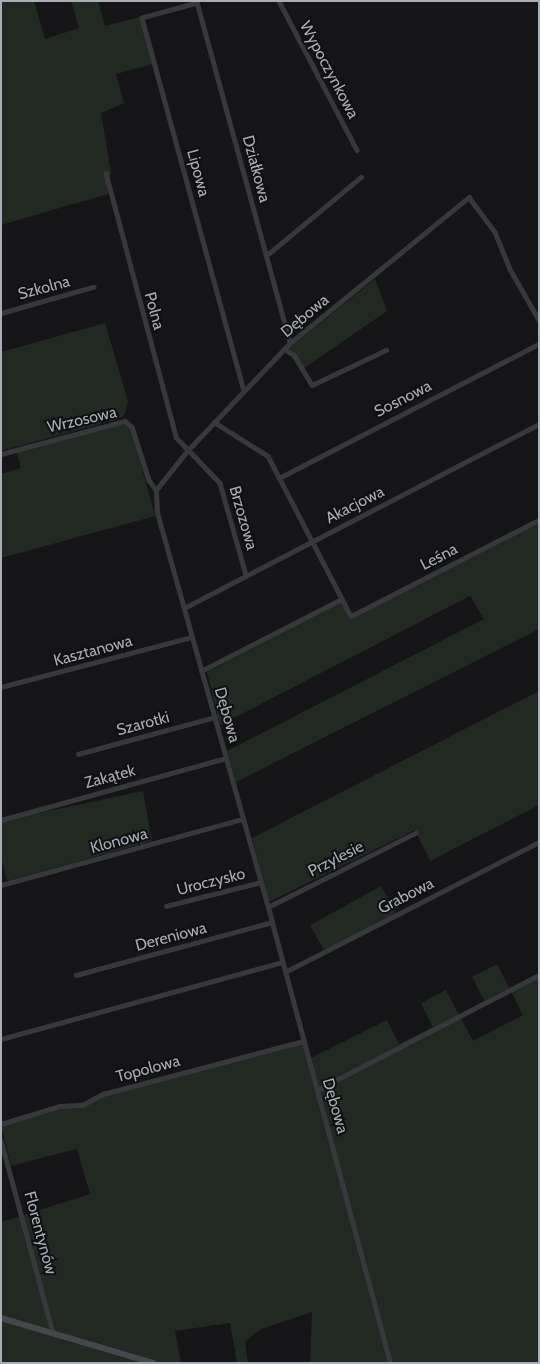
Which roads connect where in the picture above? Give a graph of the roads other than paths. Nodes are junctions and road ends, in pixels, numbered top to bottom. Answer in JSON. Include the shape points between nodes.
{"nodes":[{"id":1,"x":279,"y":1,"type":"edge"},
{"id":2,"x":197,"y":2,"type":"edge"},
{"id":3,"x":357,"y":150,"type":"dead end"},
{"id":4,"x":106,"y":174,"type":"dead end"},
{"id":5,"x":361,"y":177,"type":"dead end"},
{"id":6,"x":267,"y":255,"type":"junction"},
{"id":7,"x":93,"y":287,"type":"dead end"},
{"id":8,"x":1,"y":313,"type":"edge"},
{"id":9,"x":539,"y":320,"type":"edge"},
{"id":10,"x":290,"y":343,"type":"junction"},
{"id":11,"x":539,"y":344,"type":"edge"},
{"id":12,"x":284,"y":349,"type":"junction"},
{"id":13,"x":386,"y":350,"type":"dead end"},
{"id":14,"x":244,"y":390,"type":"junction"},
{"id":15,"x":214,"y":422,"type":"junction"},
{"id":16,"x":539,"y":424,"type":"edge"},
{"id":17,"x":187,"y":451,"type":"junction"},
{"id":18,"x":1,"y":454,"type":"edge"},
{"id":19,"x":279,"y":478,"type":"junction"},
{"id":20,"x":156,"y":490,"type":"junction"},
{"id":21,"x":539,"y":520,"type":"edge"},
{"id":22,"x":312,"y":541,"type":"junction"},
{"id":23,"x":246,"y":575,"type":"junction"},
{"id":24,"x":342,"y":599,"type":"junction"},
{"id":25,"x":184,"y":608,"type":"junction"},
{"id":26,"x":192,"y":637,"type":"junction"},
{"id":27,"x":201,"y":671,"type":"junction"},
{"id":28,"x":1,"y":687,"type":"edge"},
{"id":29,"x":215,"y":717,"type":"junction"},
{"id":30,"x":78,"y":754,"type":"dead end"},
{"id":31,"x":226,"y":758,"type":"junction"},
{"id":32,"x":243,"y":819,"type":"junction"},
{"id":33,"x":1,"y":820,"type":"edge"},
{"id":34,"x":415,"y":833,"type":"dead end"},
{"id":35,"x":539,"y":842,"type":"edge"},
{"id":36,"x":261,"y":882,"type":"junction"},
{"id":37,"x":1,"y":885,"type":"edge"},
{"id":38,"x":166,"y":906,"type":"dead end"},
{"id":39,"x":268,"y":907,"type":"junction"},
{"id":40,"x":272,"y":922,"type":"junction"},
{"id":41,"x":283,"y":962,"type":"junction"},
{"id":42,"x":285,"y":972,"type":"junction"},
{"id":43,"x":76,"y":975,"type":"dead end"},
{"id":44,"x":539,"y":975,"type":"edge"},
{"id":45,"x":1,"y":1039,"type":"edge"},
{"id":46,"x":304,"y":1041,"type":"junction"},
{"id":47,"x":317,"y":1090,"type":"junction"},
{"id":48,"x":1,"y":1124,"type":"edge"},
{"id":49,"x":1,"y":1140,"type":"edge"},
{"id":50,"x":1,"y":1318,"type":"edge"},
{"id":51,"x":53,"y":1333,"type":"junction"},
{"id":52,"x":154,"y":1363,"type":"edge"},
{"id":53,"x":390,"y":1363,"type":"edge"}],
"edges":[{"from":1,"to":3,"type":"street","name":"Wypoczynkowa"},
{"from":2,"to":6,"type":"street","name":"Działkowa"},
{"from":2,"to":14,"type":"street","name":"Lipowa","via":[[142,18]]},
{"from":4,"to":17,"type":"street","name":"Polna","via":[[176,437]]},
{"from":5,"to":6,"type":"street"},
{"from":6,"to":10,"type":"street","name":"Działkowa"},
{"from":7,"to":8,"type":"street","name":"Szkolna"},
{"from":9,"to":10,"type":"street","name":"Dębowa","via":[[510,268],[495,232],[469,197]]},
{"from":10,"to":12,"type":"street","name":"Dębowa"},
{"from":11,"to":19,"type":"street","name":"Sosnowa"},
{"from":12,"to":13,"type":"street","via":[[294,356],[312,385]]},
{"from":12,"to":14,"type":"street","name":"Dębowa"},
{"from":14,"to":15,"type":"street","name":"Dębowa"},
{"from":15,"to":17,"type":"street","name":"Dębowa"},
{"from":15,"to":19,"type":"street","via":[[268,456]]},
{"from":16,"to":22,"type":"street","name":"Akacjowa"},
{"from":17,"to":20,"type":"street","name":"Dębowa"},
{"from":17,"to":23,"type":"street","name":"Brzozowa","via":[[220,483]]},
{"from":18,"to":20,"type":"street","name":"Wrzosowa","via":[[125,421],[132,427]]},
{"from":19,"to":22,"type":"street"},
{"from":20,"to":25,"type":"street","name":"Dębowa","via":[[157,512]]},
{"from":21,"to":24,"type":"street","name":"Leśna","via":[[351,616]]},
{"from":22,"to":23,"type":"street","name":"Akacjowa"},
{"from":22,"to":24,"type":"street"},
{"from":23,"to":25,"type":"street","name":"Akacjowa"},
{"from":24,"to":27,"type":"street"},
{"from":25,"to":26,"type":"street","name":"Dębowa"},
{"from":26,"to":27,"type":"street","name":"Dębowa"},
{"from":26,"to":28,"type":"street","name":"Kasztanowa"},
{"from":27,"to":29,"type":"street","name":"Dębowa"},
{"from":29,"to":30,"type":"street","name":"Szarotki"},
{"from":29,"to":31,"type":"street","name":"Dębowa"},
{"from":31,"to":32,"type":"street","name":"Dębowa"},
{"from":31,"to":33,"type":"street","name":"Zakątek"},
{"from":32,"to":36,"type":"street","name":"Dębowa"},
{"from":32,"to":37,"type":"street","name":"Klonowa"},
{"from":34,"to":39,"type":"street","name":"Przylesie"},
{"from":35,"to":42,"type":"street","name":"Grabowa"},
{"from":36,"to":38,"type":"street","name":"Uroczysko"},
{"from":36,"to":39,"type":"street","name":"Dębowa"},
{"from":39,"to":40,"type":"street","name":"Dębowa"},
{"from":40,"to":41,"type":"street","name":"Dębowa"},
{"from":40,"to":43,"type":"street","name":"Dereniowa"},
{"from":41,"to":42,"type":"street","name":"Dębowa"},
{"from":41,"to":45,"type":"street"},
{"from":42,"to":46,"type":"street","name":"Dębowa"},
{"from":44,"to":47,"type":"street"},
{"from":46,"to":47,"type":"street","name":"Dębowa"},
{"from":46,"to":48,"type":"street","name":"Topolowa","via":[[103,1094],[82,1105],[60,1106]]},
{"from":47,"to":53,"type":"street","name":"Dębowa"},
{"from":49,"to":51,"type":"street","name":"Florentynów"},
{"from":50,"to":51,"type":"main road"},
{"from":51,"to":52,"type":"main road"}]}
